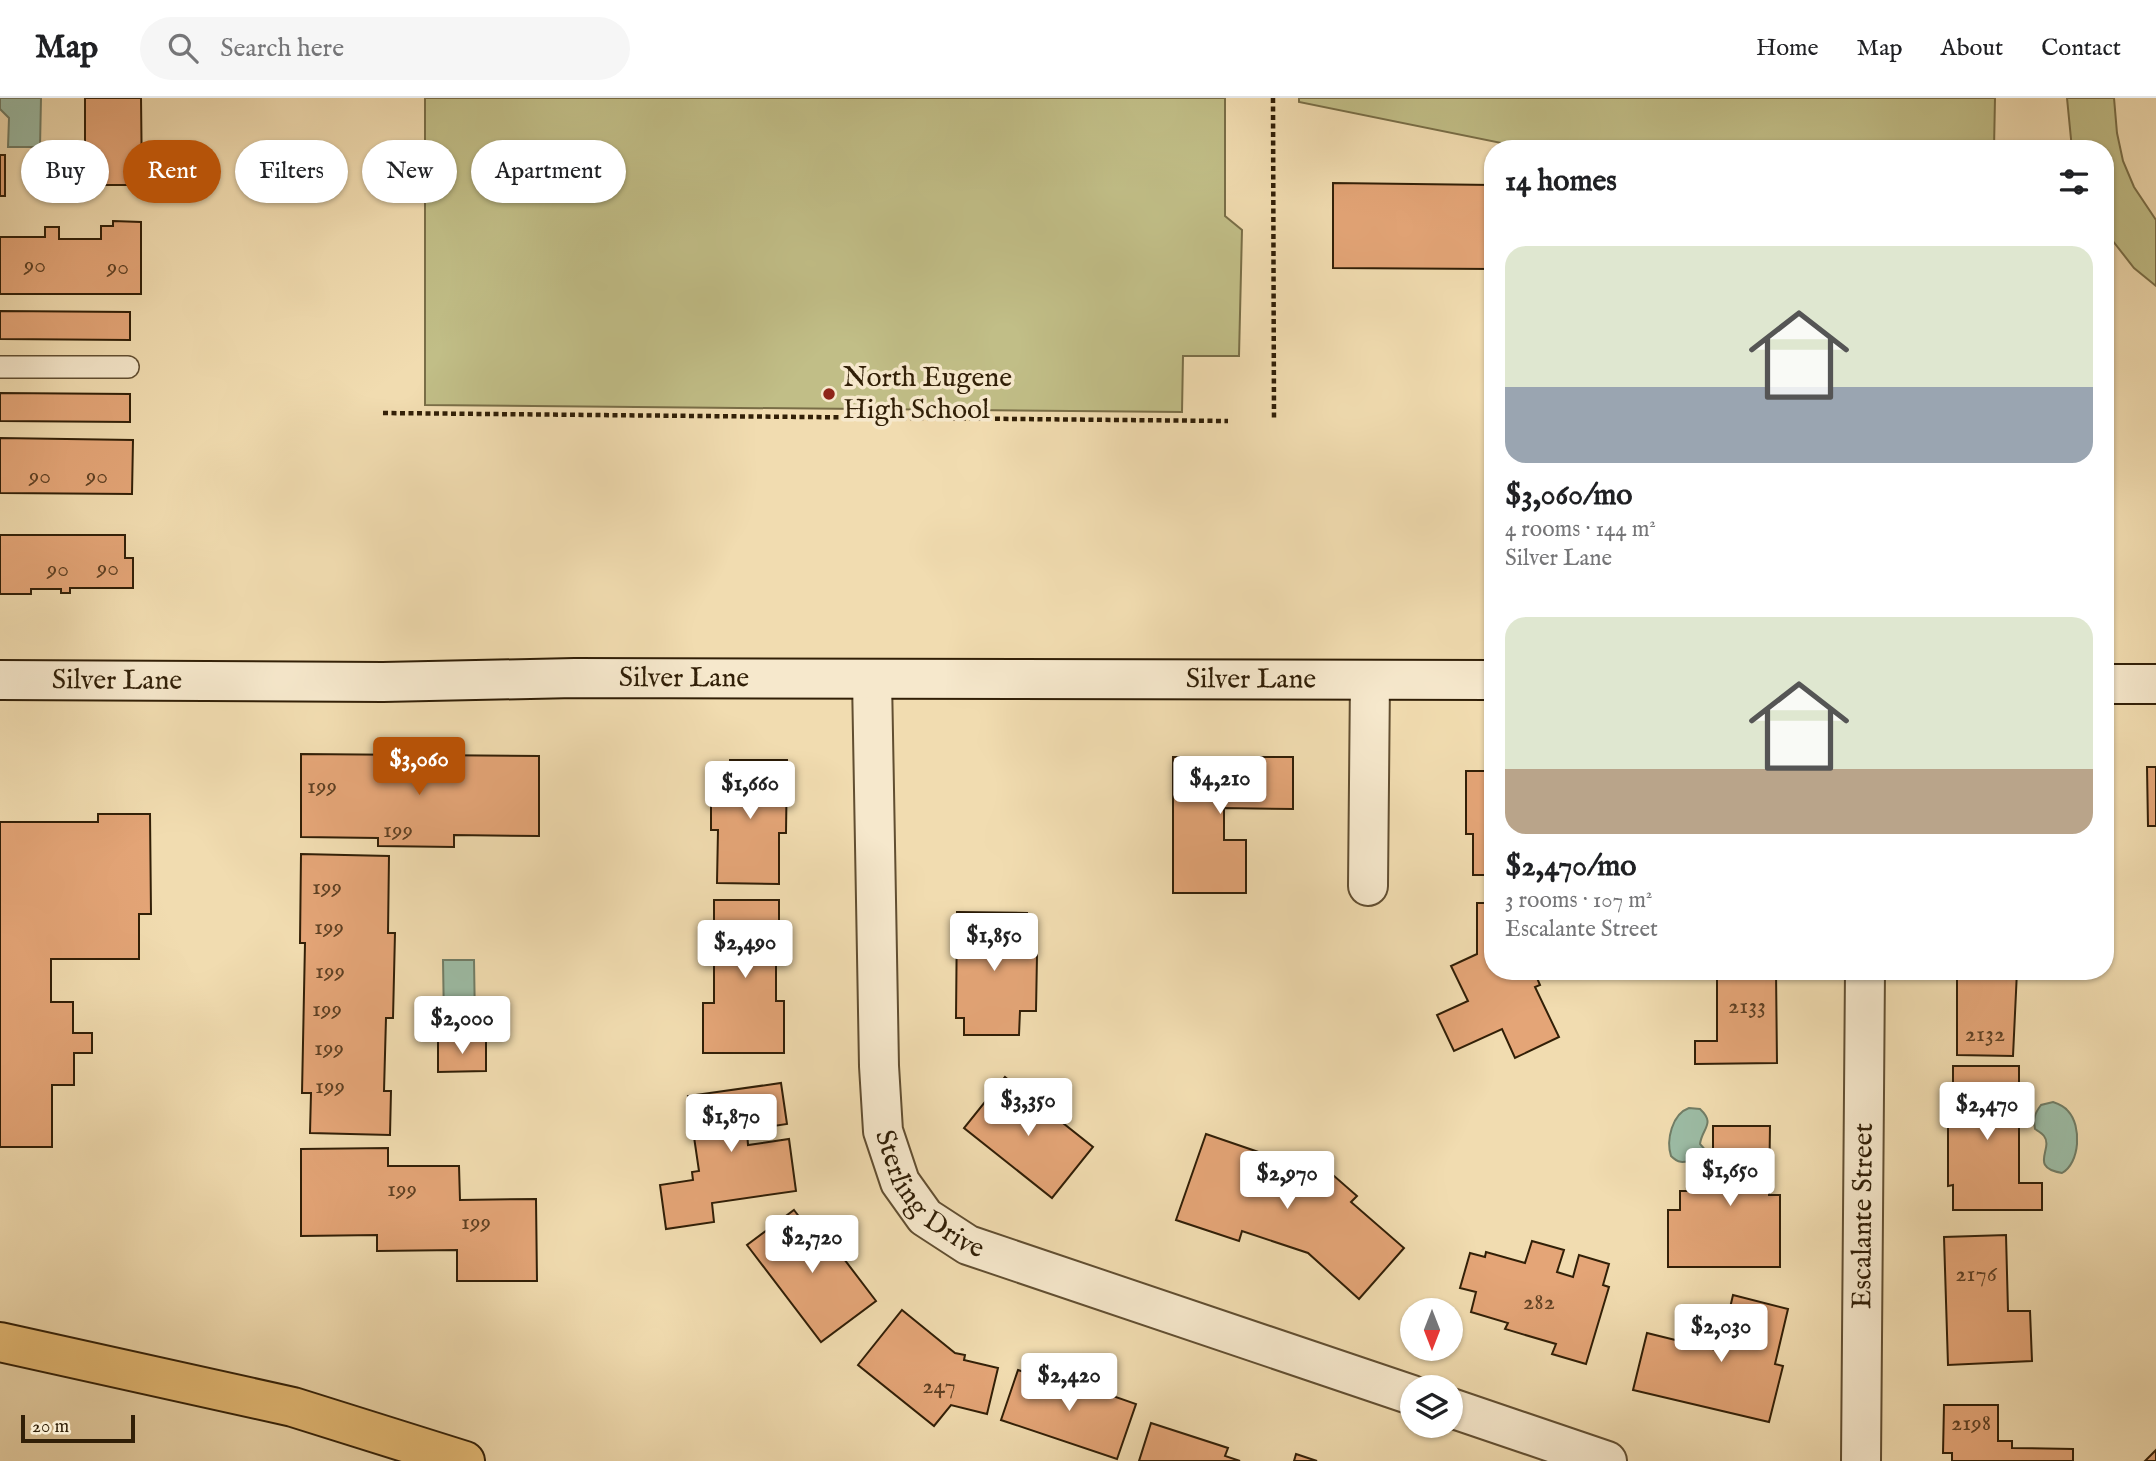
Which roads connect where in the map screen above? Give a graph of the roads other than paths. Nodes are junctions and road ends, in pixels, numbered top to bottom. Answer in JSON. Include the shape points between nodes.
{"nodes":[{"id":1,"x":0,"y":367,"type":"edge"},
{"id":2,"x":128,"y":367,"type":"dead end"},
{"id":3,"x":872,"y":679,"type":"junction"},
{"id":4,"x":0,"y":680,"type":"edge"},
{"id":5,"x":1370,"y":680,"type":"junction"},
{"id":6,"x":1484,"y":680,"type":"edge"},
{"id":7,"x":2114,"y":684,"type":"edge"},
{"id":8,"x":2156,"y":684,"type":"edge"},
{"id":9,"x":1368,"y":886,"type":"dead end"},
{"id":10,"x":1865,"y":980,"type":"edge"},
{"id":11,"x":0,"y":1342,"type":"edge"},
{"id":12,"x":1400,"y":1391,"type":"edge"},
{"id":13,"x":1463,"y":1412,"type":"edge"},
{"id":14,"x":464,"y":1461,"type":"edge"},
{"id":15,"x":1607,"y":1461,"type":"edge"},
{"id":16,"x":1861,"y":1461,"type":"edge"}],
"edges":[{"from":1,"to":2,"type":"lane"},
{"from":3,"to":4,"type":"street","name":"Silver Lane"},
{"from":3,"to":5,"type":"street","name":"Silver Lane"},
{"from":3,"to":12,"type":"street","name":"Sterling Drive","via":[[883,1131],[900,1182],[925,1217],[968,1245]]},
{"from":5,"to":6,"type":"street","name":"Silver Lane"},
{"from":5,"to":9,"type":"street"},
{"from":7,"to":8,"type":"street"},
{"from":10,"to":16,"type":"street","name":"Escalante Street"},
{"from":11,"to":14,"type":"highway","via":[[293,1406]]},
{"from":13,"to":15,"type":"street"}]}
